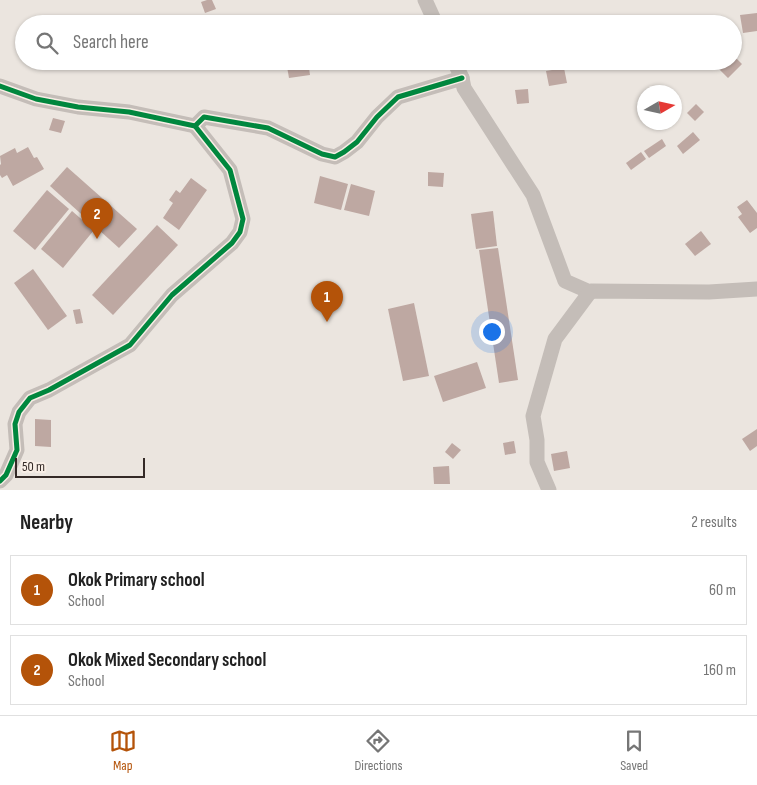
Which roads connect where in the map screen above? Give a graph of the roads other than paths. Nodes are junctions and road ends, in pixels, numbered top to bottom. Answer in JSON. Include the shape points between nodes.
{"nodes":[{"id":1,"x":425,"y":0,"type":"edge"},
{"id":2,"x":432,"y":15,"type":"edge"},
{"id":3,"x":458,"y":70,"type":"edge"},
{"id":4,"x":462,"y":78,"type":"junction"},
{"id":5,"x":0,"y":86,"type":"edge"},
{"id":6,"x":195,"y":126,"type":"junction"},
{"id":7,"x":757,"y":289,"type":"edge"},
{"id":8,"x":590,"y":292,"type":"junction"},
{"id":9,"x":0,"y":481,"type":"edge"},
{"id":10,"x":549,"y":490,"type":"edge"}],
"edges":[{"from":1,"to":2,"type":"street"},
{"from":3,"to":4,"type":"street"},
{"from":4,"to":6,"type":"street","via":[[398,97],[357,142],[334,157],[268,128],[204,117]]},
{"from":4,"to":8,"type":"street","via":[[464,88],[533,195],[565,281]]},
{"from":5,"to":6,"type":"street","via":[[78,108],[129,112]]},
{"from":6,"to":9,"type":"street","via":[[230,170],[243,219],[240,232],[232,243],[172,295],[130,345],[30,398],[19,412],[15,424],[18,450]]},
{"from":7,"to":8,"type":"street"},
{"from":8,"to":10,"type":"street","via":[[555,339],[534,416],[537,462]]}]}
